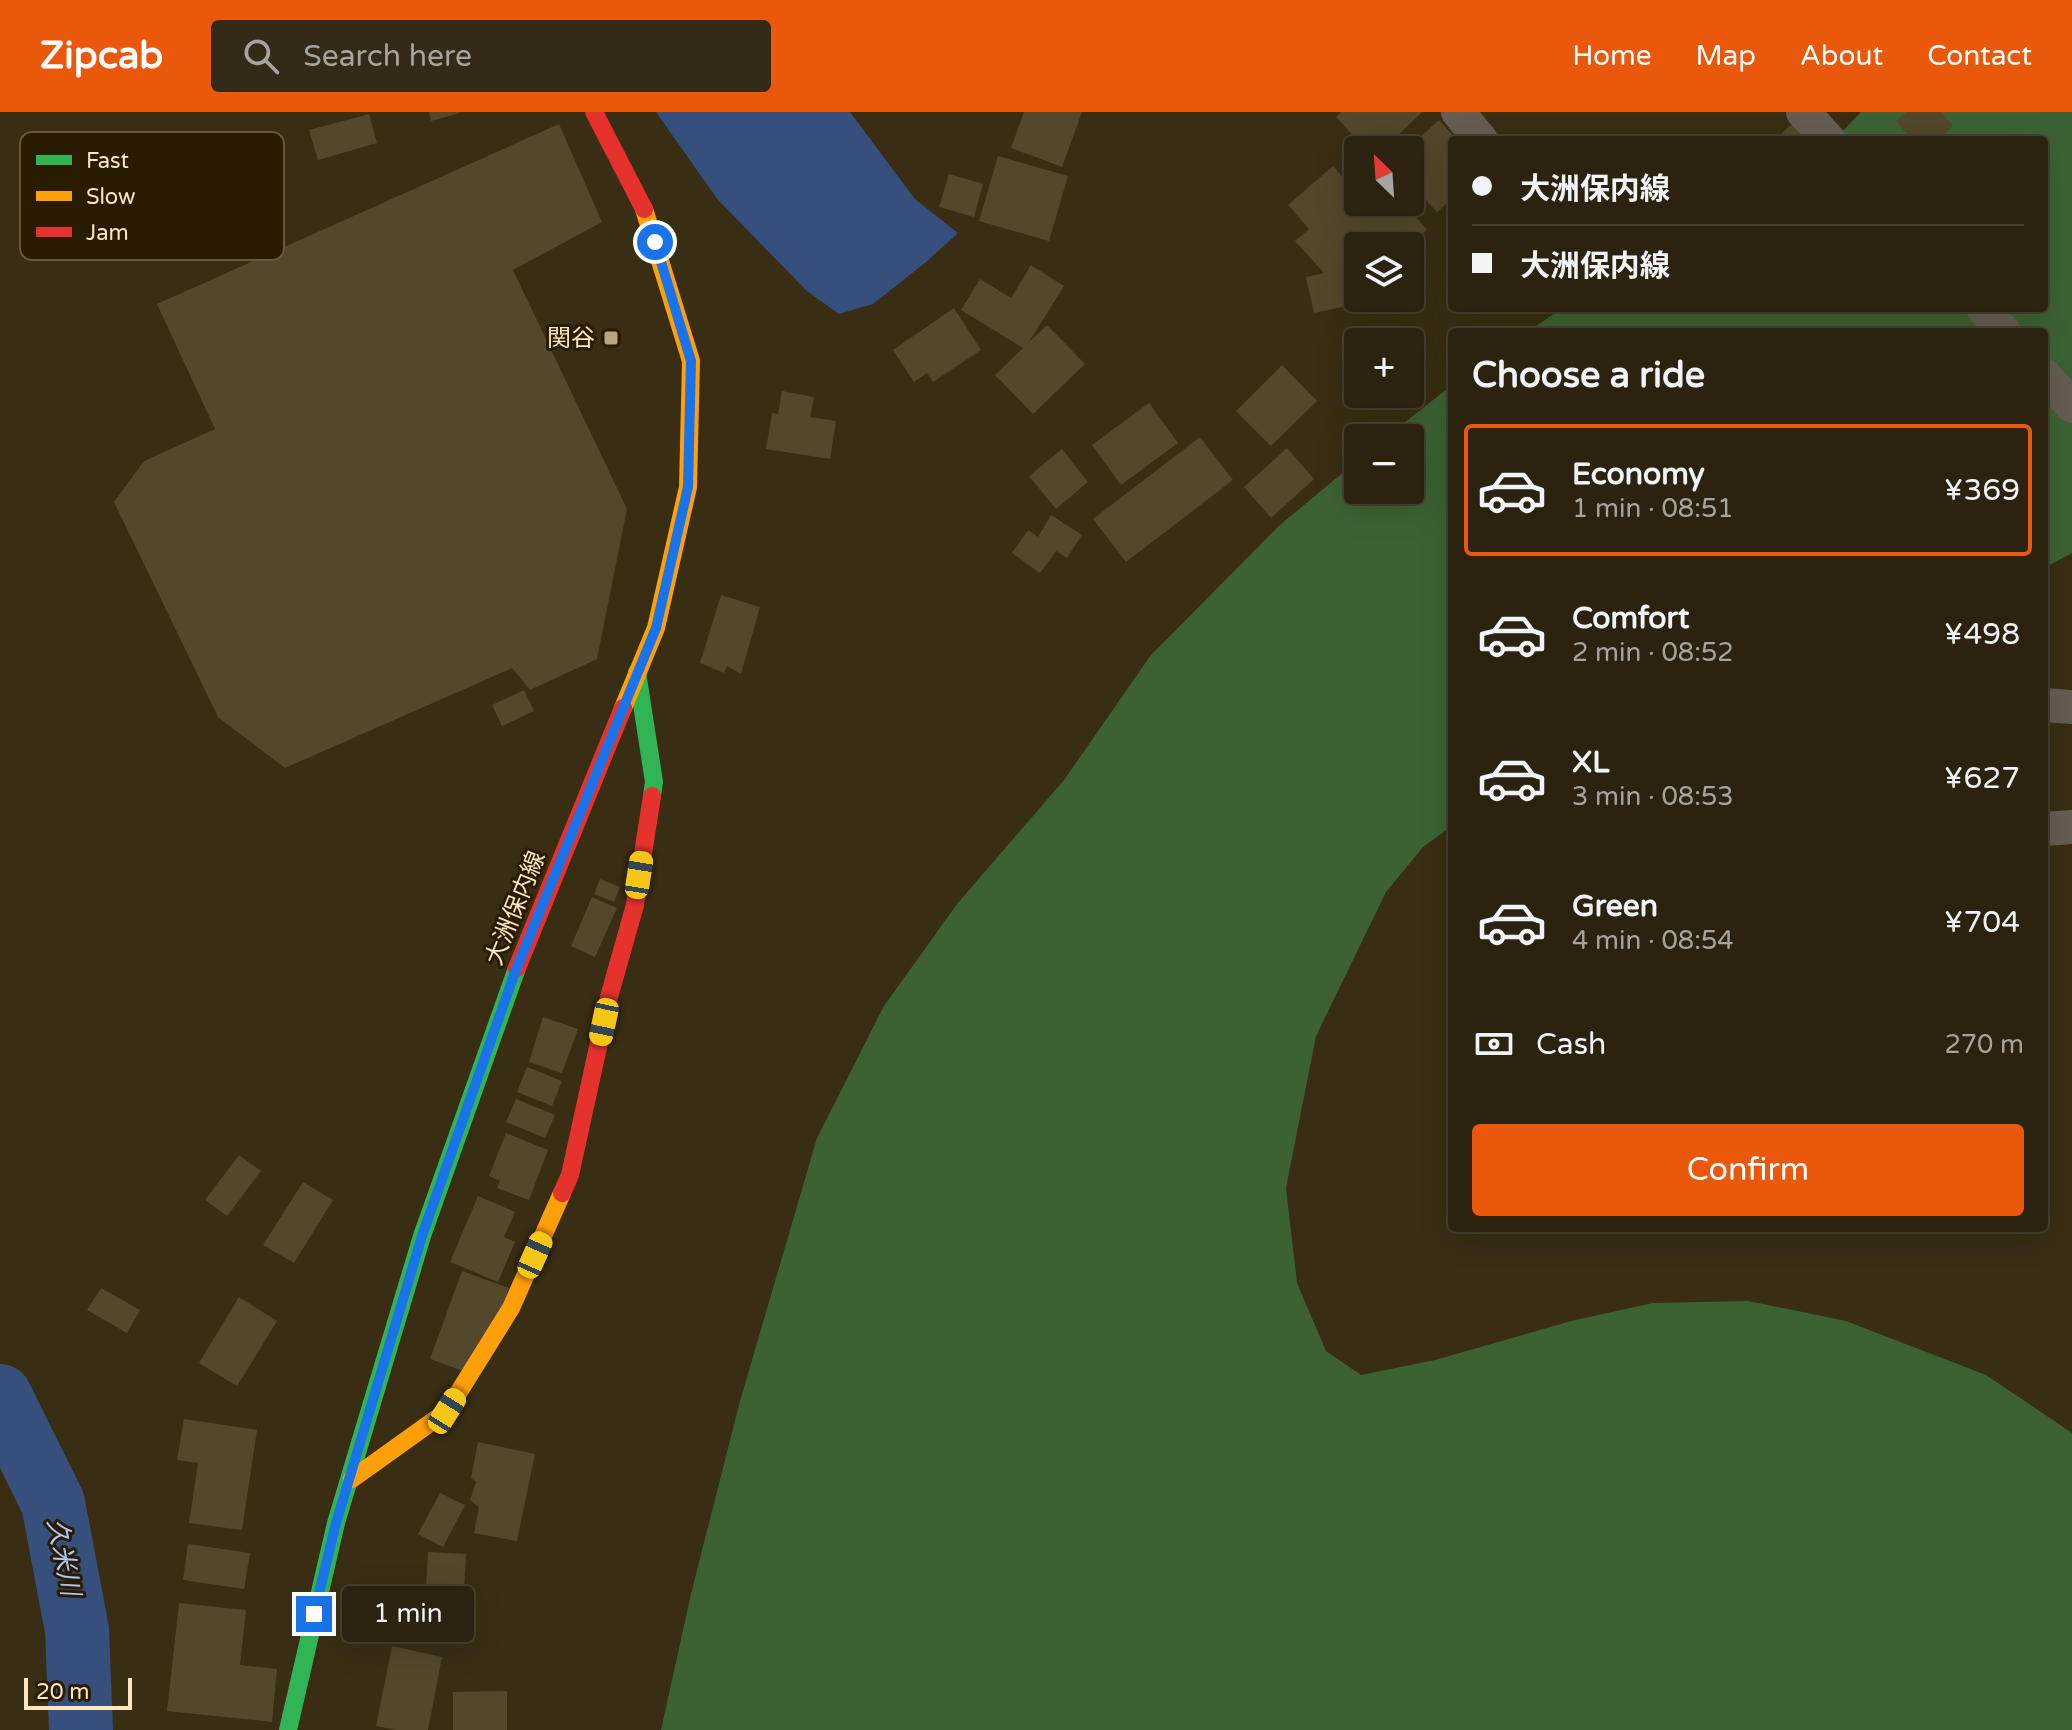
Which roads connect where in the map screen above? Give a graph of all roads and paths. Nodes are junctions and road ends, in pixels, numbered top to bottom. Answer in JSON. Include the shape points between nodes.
{"nodes":[{"id":1,"x":594,"y":112,"type":"edge"},
{"id":2,"x":1458,"y":112,"type":"edge"},
{"id":3,"x":1803,"y":112,"type":"edge"},
{"id":4,"x":1478,"y":136,"type":"edge"},
{"id":5,"x":1825,"y":136,"type":"edge"},
{"id":6,"x":1986,"y":312,"type":"edge"},
{"id":7,"x":2000,"y":328,"type":"edge"},
{"id":8,"x":2048,"y":379,"type":"edge"},
{"id":9,"x":2072,"y":406,"type":"edge"},
{"id":10,"x":637,"y":672,"type":"junction"},
{"id":11,"x":2048,"y":705,"type":"edge"},
{"id":12,"x":2072,"y":707,"type":"edge"},
{"id":13,"x":2072,"y":827,"type":"edge"},
{"id":14,"x":2048,"y":829,"type":"edge"},
{"id":15,"x":352,"y":1479,"type":"junction"},
{"id":16,"x":288,"y":1730,"type":"edge"}],
"edges":[{"from":1,"to":10,"type":"main road","name":"大洲保内線","via":[[647,215],[691,361],[688,487],[656,628]]},
{"from":2,"to":4,"type":"street"},
{"from":3,"to":5,"type":"street"},
{"from":6,"to":7,"type":"street"},
{"from":8,"to":9,"type":"street"},
{"from":10,"to":15,"type":"main road","name":"大洲保内線","via":[[510,987],[422,1236]]},
{"from":10,"to":15,"type":"main road","via":[[654,782],[635,905],[570,1175],[511,1308],[447,1411]]},
{"from":11,"to":12,"type":"street"},
{"from":13,"to":14,"type":"street"},
{"from":15,"to":16,"type":"main road","name":"大洲保内線","via":[[332,1538]]}]}
